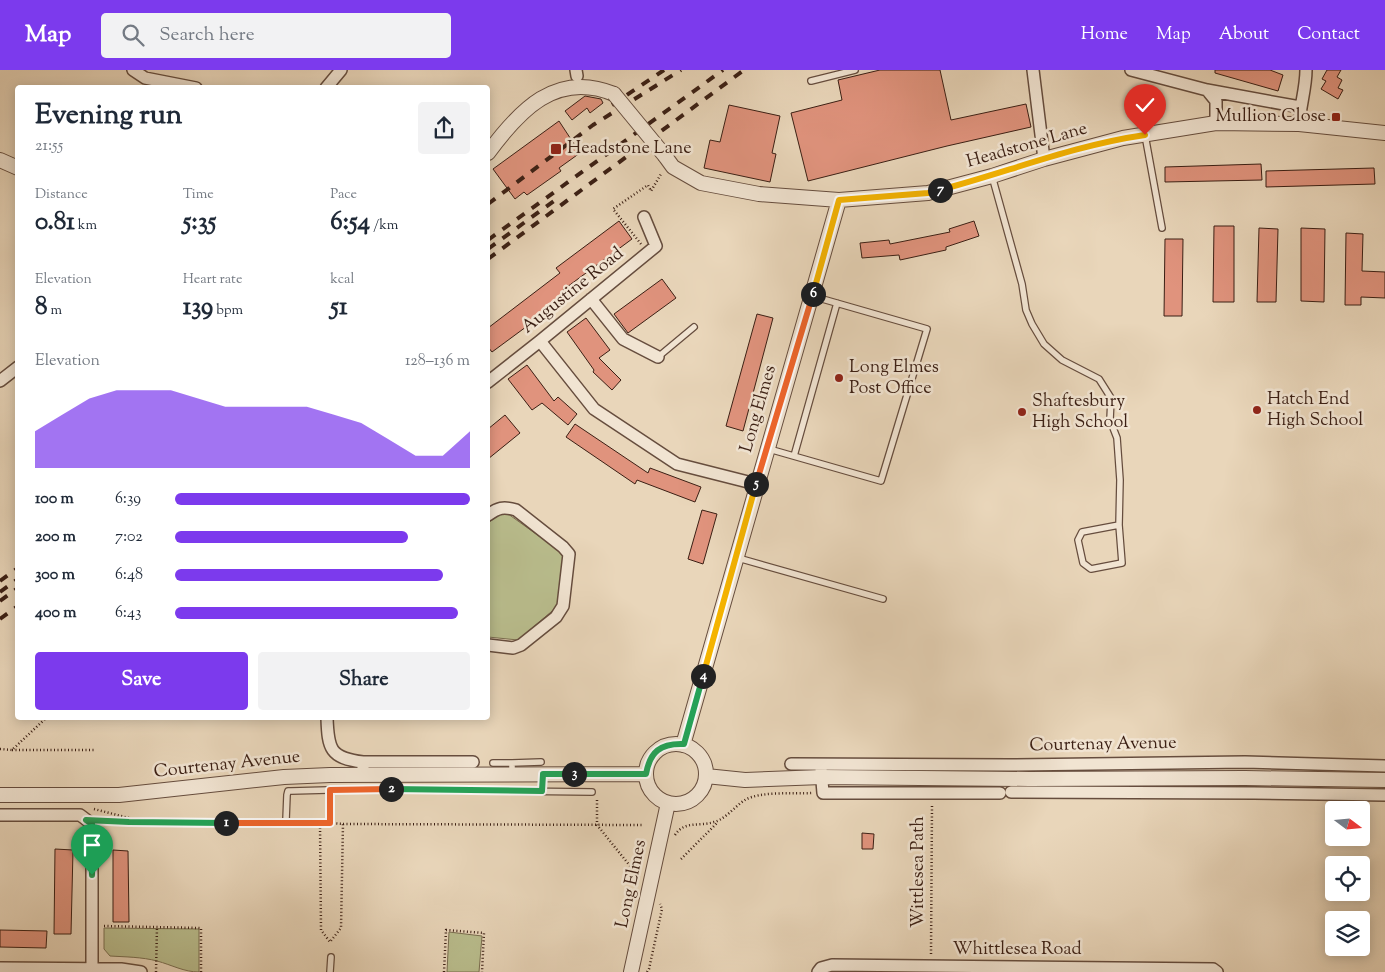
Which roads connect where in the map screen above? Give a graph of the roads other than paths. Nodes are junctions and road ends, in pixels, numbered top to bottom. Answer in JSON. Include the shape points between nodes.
{"nodes":[{"id":1,"x":132,"y":70,"type":"edge"},
{"id":2,"x":341,"y":70,"type":"edge"},
{"id":3,"x":855,"y":70,"type":"edge"},
{"id":4,"x":1033,"y":70,"type":"edge"},
{"id":5,"x":1131,"y":70,"type":"edge"},
{"id":6,"x":1306,"y":70,"type":"edge"},
{"id":7,"x":577,"y":73,"type":"edge"},
{"id":8,"x":811,"y":81,"type":"dead end"},
{"id":9,"x":181,"y":85,"type":"edge"},
{"id":10,"x":328,"y":85,"type":"edge"},
{"id":11,"x":1207,"y":90,"type":"junction"},
{"id":12,"x":1300,"y":107,"type":"junction"},
{"id":13,"x":1216,"y":123,"type":"junction"},
{"id":14,"x":1299,"y":124,"type":"junction"},
{"id":15,"x":1385,"y":133,"type":"edge"},
{"id":16,"x":1145,"y":135,"type":"junction"},
{"id":17,"x":490,"y":150,"type":"edge"},
{"id":18,"x":1044,"y":159,"type":"junction"},
{"id":19,"x":0,"y":160,"type":"edge"},
{"id":20,"x":15,"y":167,"type":"edge"},
{"id":21,"x":992,"y":176,"type":"junction"},
{"id":22,"x":839,"y":200,"type":"junction"},
{"id":23,"x":644,"y":217,"type":"dead end"},
{"id":24,"x":1162,"y":228,"type":"dead end"},
{"id":25,"x":812,"y":296,"type":"junction"},
{"id":26,"x":591,"y":299,"type":"junction"},
{"id":27,"x":838,"y":303,"type":"junction"},
{"id":28,"x":694,"y":327,"type":"dead end"},
{"id":29,"x":540,"y":341,"type":"junction"},
{"id":30,"x":658,"y":357,"type":"joint"},
{"id":31,"x":15,"y":370,"type":"edge"},
{"id":32,"x":490,"y":380,"type":"edge"},
{"id":33,"x":0,"y":381,"type":"edge"},
{"id":34,"x":767,"y":449,"type":"junction"},
{"id":35,"x":794,"y":456,"type":"junction"},
{"id":36,"x":756,"y":484,"type":"junction"},
{"id":37,"x":490,"y":514,"type":"edge"},
{"id":38,"x":1119,"y":526,"type":"junction"},
{"id":39,"x":736,"y":557,"type":"junction"},
{"id":40,"x":883,"y":599,"type":"dead end"},
{"id":41,"x":490,"y":645,"type":"edge"},
{"id":42,"x":327,"y":720,"type":"edge"},
{"id":43,"x":684,"y":744,"type":"junction"},
{"id":44,"x":473,"y":762,"type":"dead end"},
{"id":45,"x":1245,"y":762,"type":"junction"},
{"id":46,"x":493,"y":763,"type":"dead end"},
{"id":47,"x":791,"y":764,"type":"dead end"},
{"id":48,"x":1385,"y":766,"type":"edge"},
{"id":49,"x":363,"y":768,"type":"junction"},
{"id":50,"x":458,"y":768,"type":"junction"},
{"id":51,"x":512,"y":768,"type":"junction"},
{"id":52,"x":542,"y":768,"type":"junction"},
{"id":53,"x":821,"y":771,"type":"junction"},
{"id":54,"x":1009,"y":772,"type":"junction"},
{"id":55,"x":646,"y":774,"type":"junction"},
{"id":56,"x":706,"y":776,"type":"junction"},
{"id":57,"x":978,"y":778,"type":"junction"},
{"id":58,"x":1245,"y":778,"type":"junction"},
{"id":59,"x":1385,"y":780,"type":"edge"},
{"id":60,"x":1030,"y":786,"type":"junction"},
{"id":61,"x":365,"y":789,"type":"junction"},
{"id":62,"x":542,"y":791,"type":"junction"},
{"id":63,"x":979,"y":793,"type":"junction"},
{"id":64,"x":594,"y":794,"type":"road end"},
{"id":65,"x":0,"y":795,"type":"edge"},
{"id":66,"x":1385,"y":795,"type":"edge"},
{"id":67,"x":668,"y":803,"type":"junction"},
{"id":68,"x":0,"y":815,"type":"edge"},
{"id":69,"x":286,"y":822,"type":"road end"},
{"id":70,"x":331,"y":957,"type":"dead end"},
{"id":71,"x":0,"y":968,"type":"edge"},
{"id":72,"x":92,"y":969,"type":"junction"},
{"id":73,"x":141,"y":972,"type":"edge"},
{"id":74,"x":330,"y":972,"type":"edge"},
{"id":75,"x":631,"y":972,"type":"edge"},
{"id":76,"x":818,"y":972,"type":"edge"},
{"id":77,"x":1217,"y":972,"type":"edge"}],
"edges":[{"from":1,"to":9,"type":"street","via":[[145,78]]},
{"from":2,"to":10,"type":"street"},
{"from":3,"to":8,"type":"lane"},
{"from":4,"to":18,"type":"street"},
{"from":5,"to":11,"type":"street"},
{"from":6,"to":12,"type":"street"},
{"from":7,"to":17,"type":"street","name":"Headstone Lane","via":[[544,84],[537,90]]},
{"from":7,"to":22,"type":"street","name":"Headstone Lane","bridge":true,"via":[[593,79],[614,94],[673,167],[702,183],[759,194]]},
{"from":11,"to":12,"type":"street"},
{"from":11,"to":13,"type":"street","via":[[1216,101]]},
{"from":12,"to":14,"type":"street"},
{"from":13,"to":14,"type":"street","name":"Headstone Lane"},
{"from":13,"to":16,"type":"street","name":"Headstone Lane"},
{"from":14,"to":15,"type":"street","name":"Headstone Lane"},
{"from":16,"to":18,"type":"street","name":"Headstone Lane"},
{"from":16,"to":24,"type":"lane"},
{"from":18,"to":21,"type":"street","name":"Headstone Lane"},
{"from":19,"to":20,"type":"street"},
{"from":21,"to":22,"type":"street","name":"Headstone Lane","via":[[928,193]]},
{"from":21,"to":38,"type":"lane","via":[[1032,324],[1044,344],[1062,360],[1099,379],[1111,398],[1110,420],[1117,438],[1120,480]]},
{"from":22,"to":25,"type":"street","name":"Long Elmes"},
{"from":23,"to":26,"type":"street","name":"Augustine Road","via":[[656,246]]},
{"from":25,"to":27,"type":"lane"},
{"from":25,"to":34,"type":"street","name":"Long Elmes"},
{"from":26,"to":29,"type":"street","name":"Augustine Road"},
{"from":26,"to":30,"type":"street","via":[[623,339]]},
{"from":27,"to":35,"type":"lane"},
{"from":27,"to":35,"type":"lane","via":[[927,329],[880,482]]},
{"from":28,"to":30,"type":"lane"},
{"from":29,"to":32,"type":"street","name":"Augustine Road"},
{"from":29,"to":36,"type":"street","via":[[594,410],[677,464]]},
{"from":31,"to":33,"type":"street"},
{"from":34,"to":35,"type":"lane"},
{"from":34,"to":36,"type":"street","name":"Long Elmes"},
{"from":36,"to":39,"type":"street","name":"Long Elmes"},
{"from":37,"to":41,"type":"street","via":[[498,508],[516,510],[569,554],[564,606],[556,617],[521,645],[513,648]]},
{"from":38,"to":38,"type":"lane","via":[[1082,532],[1078,540],[1084,563],[1091,569],[1122,564]]},
{"from":39,"to":40,"type":"lane"},
{"from":39,"to":43,"type":"street","name":"Long Elmes"},
{"from":42,"to":49,"type":"street","via":[[327,737],[334,752]]},
{"from":43,"to":55,"type":"street","via":[[668,745],[655,752],[649,760]]},
{"from":43,"to":56,"type":"street","via":[[700,756]]},
{"from":44,"to":50,"type":"street","name":"Courtenay Avenue"},
{"from":45,"to":48,"type":"street","name":"Courtenay Avenue"},
{"from":45,"to":54,"type":"street","name":"Courtenay Avenue"},
{"from":45,"to":58,"type":"street"},
{"from":46,"to":51,"type":"lane"},
{"from":47,"to":53,"type":"street","name":"Courtenay Avenue"},
{"from":49,"to":50,"type":"street","name":"Courtenay Avenue"},
{"from":49,"to":61,"type":"lane"},
{"from":49,"to":65,"type":"street","name":"Courtenay Avenue","via":[[119,795]]},
{"from":50,"to":51,"type":"street","name":"Courtenay Avenue"},
{"from":51,"to":52,"type":"street","name":"Courtenay Avenue"},
{"from":52,"to":55,"type":"street","name":"Courtenay Avenue"},
{"from":52,"to":62,"type":"lane"},
{"from":53,"to":54,"type":"street","name":"Courtenay Avenue"},
{"from":53,"to":56,"type":"street","name":"Courtenay Avenue","via":[[745,780]]},
{"from":53,"to":57,"type":"street","name":"Courtenay Avenue"},
{"from":53,"to":63,"type":"street","name":"Courtenay Avenue","via":[[823,793]]},
{"from":54,"to":57,"type":"street","name":"Courtenay Avenue"},
{"from":54,"to":60,"type":"street","name":"Courtenay Avenue"},
{"from":55,"to":67,"type":"street","via":[[652,793]]},
{"from":56,"to":67,"type":"street","via":[[704,785],[691,800]]},
{"from":57,"to":63,"type":"street"},
{"from":58,"to":59,"type":"street","name":"Courtenay Avenue"},
{"from":58,"to":60,"type":"street","name":"Courtenay Avenue"},
{"from":60,"to":63,"type":"street","name":"Courtenay Avenue","via":[[1005,793]]},
{"from":60,"to":66,"type":"street","name":"Courtenay Avenue"},
{"from":61,"to":62,"type":"lane"},
{"from":61,"to":69,"type":"lane","via":[[288,791]]},
{"from":62,"to":64,"type":"lane"},
{"from":67,"to":75,"type":"street","name":"Long Elmes"},
{"from":68,"to":72,"type":"street","via":[[83,818],[92,824]]},
{"from":70,"to":74,"type":"lane"},
{"from":71,"to":72,"type":"street"},
{"from":72,"to":73,"type":"street"},
{"from":76,"to":77,"type":"street","name":"Whittlesea Road","via":[[832,965],[1213,969]]}]}
